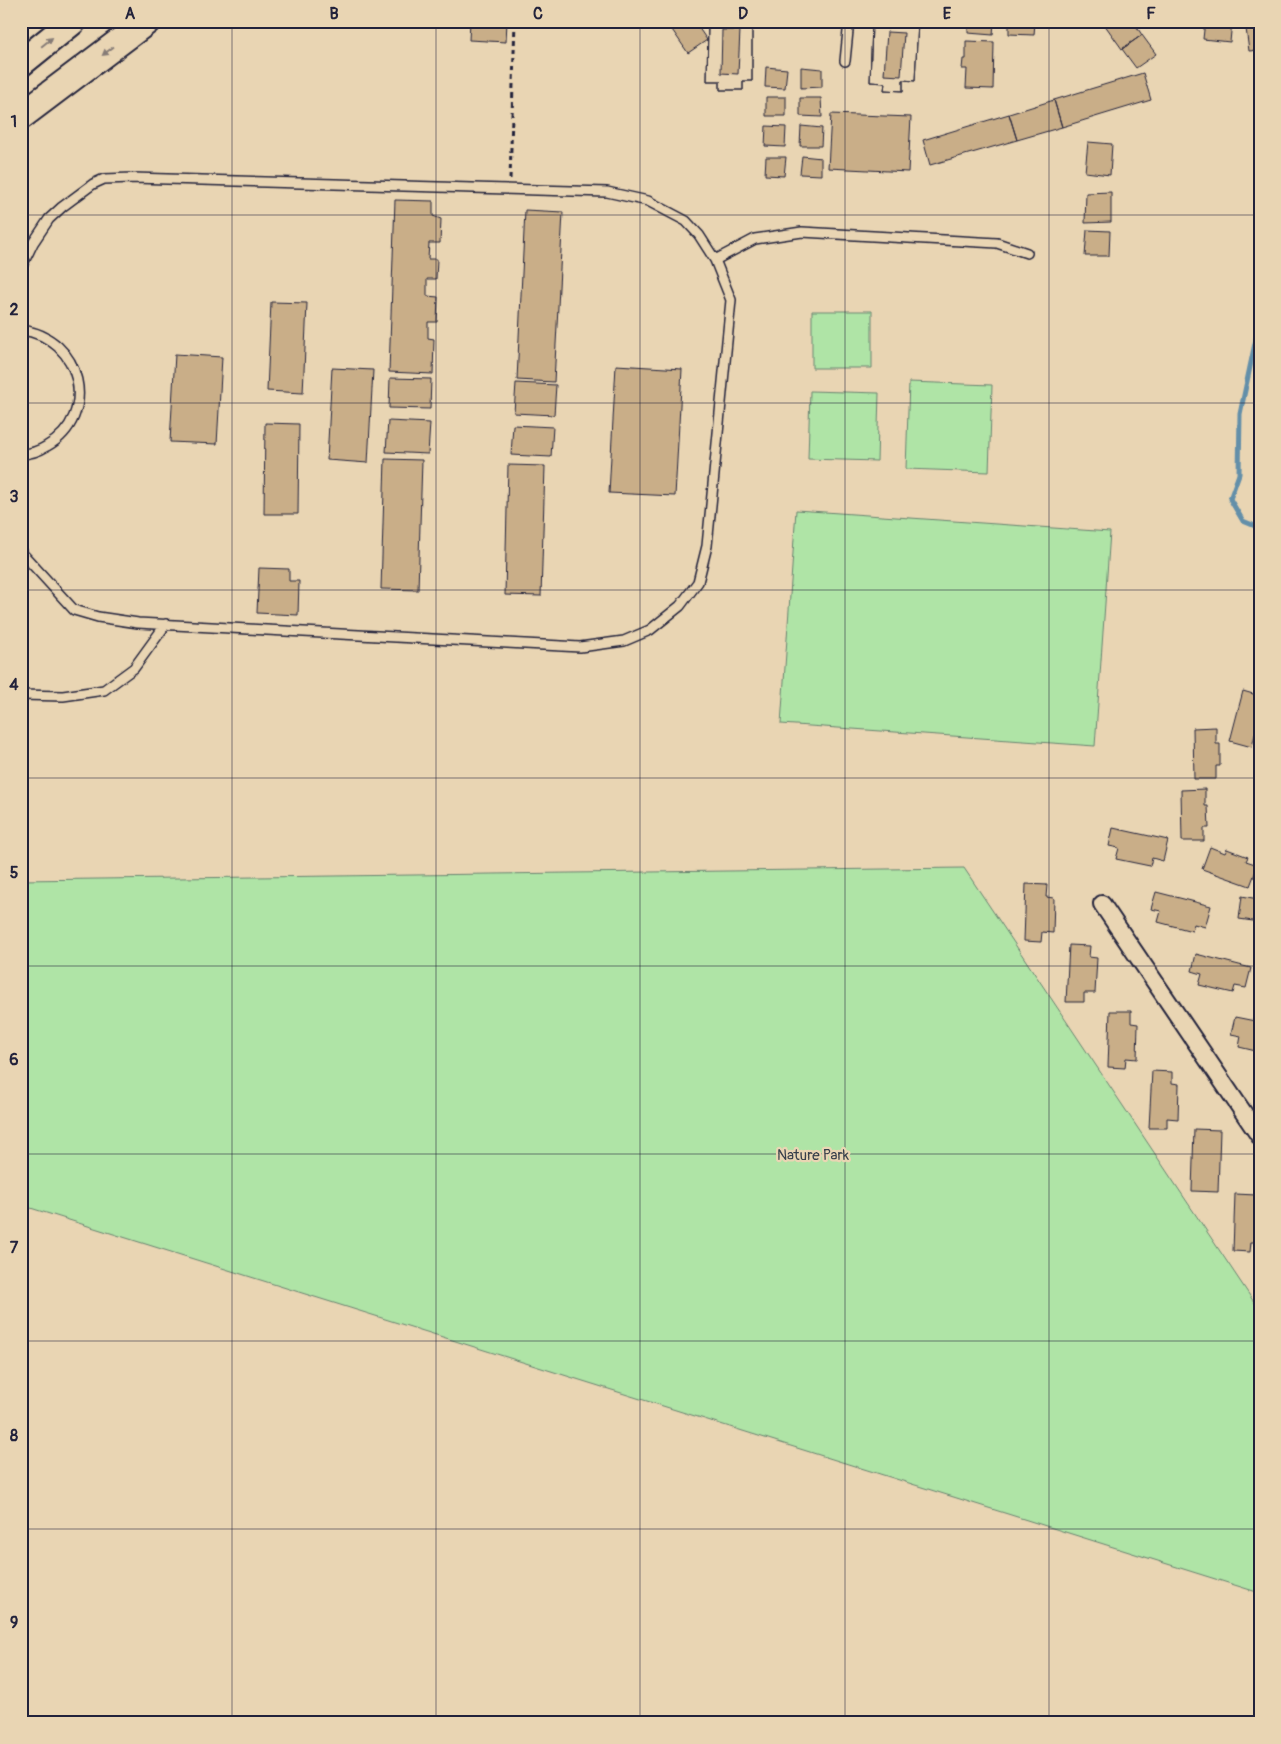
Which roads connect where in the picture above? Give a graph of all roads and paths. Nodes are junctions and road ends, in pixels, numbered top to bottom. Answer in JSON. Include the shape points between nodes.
{"nodes":[{"id":1,"x":73,"y":21,"type":"edge"},
{"id":2,"x":147,"y":21,"type":"edge"},
{"id":3,"x":515,"y":21,"type":"edge"},
{"id":4,"x":849,"y":21,"type":"edge"},
{"id":5,"x":845,"y":61,"type":"dead end"},
{"id":6,"x":21,"y":63,"type":"edge"},
{"id":7,"x":21,"y":116,"type":"edge"},
{"id":8,"x":510,"y":190,"type":"junction"},
{"id":9,"x":1027,"y":253,"type":"dead end"},
{"id":10,"x":715,"y":260,"type":"junction"},
{"id":11,"x":21,"y":268,"type":"edge"},
{"id":12,"x":21,"y":330,"type":"edge"},
{"id":13,"x":21,"y":454,"type":"edge"},
{"id":14,"x":21,"y":552,"type":"edge"},
{"id":15,"x":166,"y":624,"type":"junction"},
{"id":16,"x":21,"y":695,"type":"edge"},
{"id":17,"x":1102,"y":904,"type":"dead end"},
{"id":18,"x":1260,"y":1137,"type":"edge"}],
"edges":[{"from":6,"to":1,"type":"main road","one_way":true},
{"from":2,"to":7,"type":"main road","one_way":true},
{"from":3,"to":8,"type":"path"},
{"from":4,"to":5,"type":"lane"},
{"from":8,"to":10,"type":"lane","via":[[607,192],[648,201],[686,221]]},
{"from":8,"to":11,"type":"lane","via":[[104,179],[48,219]]},
{"from":9,"to":10,"type":"lane","via":[[996,243],[802,232],[755,239]]},
{"from":10,"to":15,"type":"lane","via":[[731,300],[707,546],[698,582],[680,606],[650,630],[624,641],[580,647]]},
{"from":12,"to":13,"type":"lane","via":[[46,337],[69,358],[76,372],[78,403],[65,432],[40,450]]},
{"from":14,"to":15,"type":"lane","via":[[74,610],[98,617]]},
{"from":15,"to":16,"type":"lane","via":[[134,668],[104,690],[63,696]]},
{"from":17,"to":18,"type":"street"}]}
